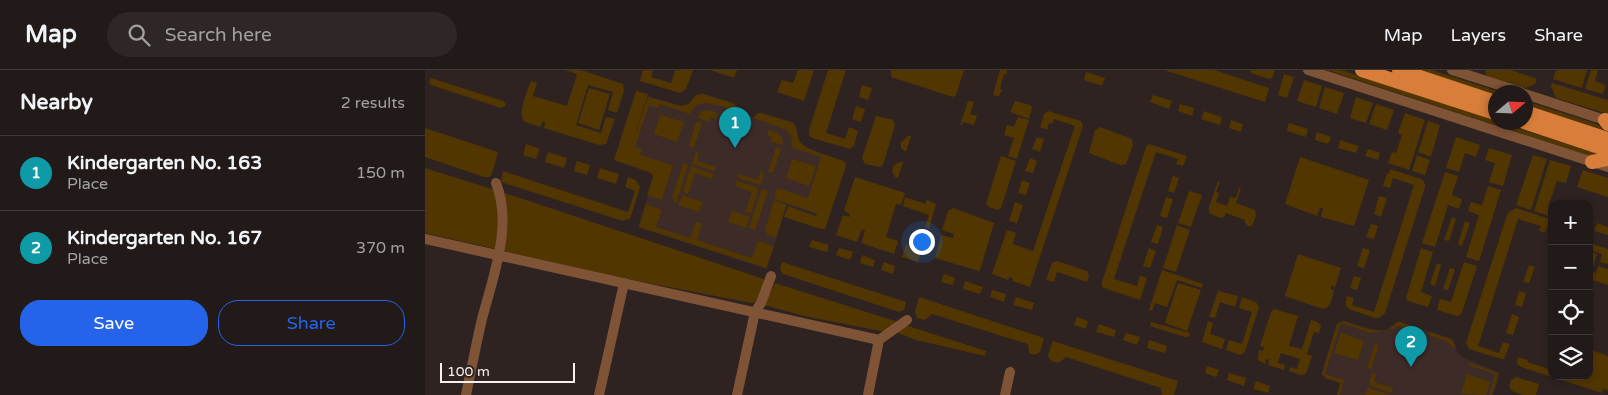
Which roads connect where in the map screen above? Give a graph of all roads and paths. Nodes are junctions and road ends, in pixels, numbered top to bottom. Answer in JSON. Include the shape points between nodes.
{"nodes":[{"id":1,"x":1308,"y":70,"type":"edge"},
{"id":2,"x":1362,"y":70,"type":"edge"},
{"id":3,"x":1399,"y":70,"type":"edge"},
{"id":4,"x":1452,"y":70,"type":"edge"},
{"id":5,"x":1499,"y":85,"type":"edge"},
{"id":6,"x":1533,"y":97,"type":"edge"},
{"id":7,"x":1488,"y":100,"type":"edge"},
{"id":8,"x":1488,"y":111,"type":"edge"},
{"id":9,"x":1533,"y":115,"type":"edge"},
{"id":10,"x":1607,"y":122,"type":"edge"},
{"id":11,"x":1533,"y":125,"type":"edge"},
{"id":12,"x":1608,"y":138,"type":"edge"},
{"id":13,"x":1608,"y":150,"type":"edge"},
{"id":14,"x":1608,"y":159,"type":"edge"},
{"id":15,"x":1592,"y":162,"type":"junction"},
{"id":16,"x":1608,"y":167,"type":"edge"},
{"id":17,"x":496,"y":183,"type":"dead end"},
{"id":18,"x":425,"y":239,"type":"edge"},
{"id":19,"x":498,"y":256,"type":"junction"},
{"id":20,"x":771,"y":276,"type":"dead end"},
{"id":21,"x":624,"y":283,"type":"junction"},
{"id":22,"x":755,"y":312,"type":"junction"},
{"id":23,"x":907,"y":320,"type":"dead end"},
{"id":24,"x":879,"y":340,"type":"junction"},
{"id":25,"x":1010,"y":372,"type":"dead end"},
{"id":26,"x":466,"y":395,"type":"edge"},
{"id":27,"x":599,"y":395,"type":"edge"},
{"id":28,"x":737,"y":395,"type":"edge"},
{"id":29,"x":867,"y":395,"type":"edge"},
{"id":30,"x":1005,"y":395,"type":"edge"}],
"edges":[{"from":1,"to":15,"type":"street"},
{"from":2,"to":8,"type":"main road"},
{"from":3,"to":7,"type":"main road"},
{"from":4,"to":5,"type":"street"},
{"from":6,"to":10,"type":"street"},
{"from":9,"to":12,"type":"main road"},
{"from":11,"to":13,"type":"main road"},
{"from":14,"to":15,"type":"main road"},
{"from":15,"to":16,"type":"street"},
{"from":17,"to":19,"type":"street","via":[[502,212]]},
{"from":18,"to":19,"type":"street"},
{"from":19,"to":21,"type":"street"},
{"from":19,"to":26,"type":"street"},
{"from":20,"to":22,"type":"street"},
{"from":21,"to":22,"type":"street"},
{"from":21,"to":27,"type":"street"},
{"from":22,"to":24,"type":"street"},
{"from":22,"to":28,"type":"street"},
{"from":23,"to":24,"type":"street"},
{"from":24,"to":29,"type":"street"},
{"from":25,"to":30,"type":"street"}]}
